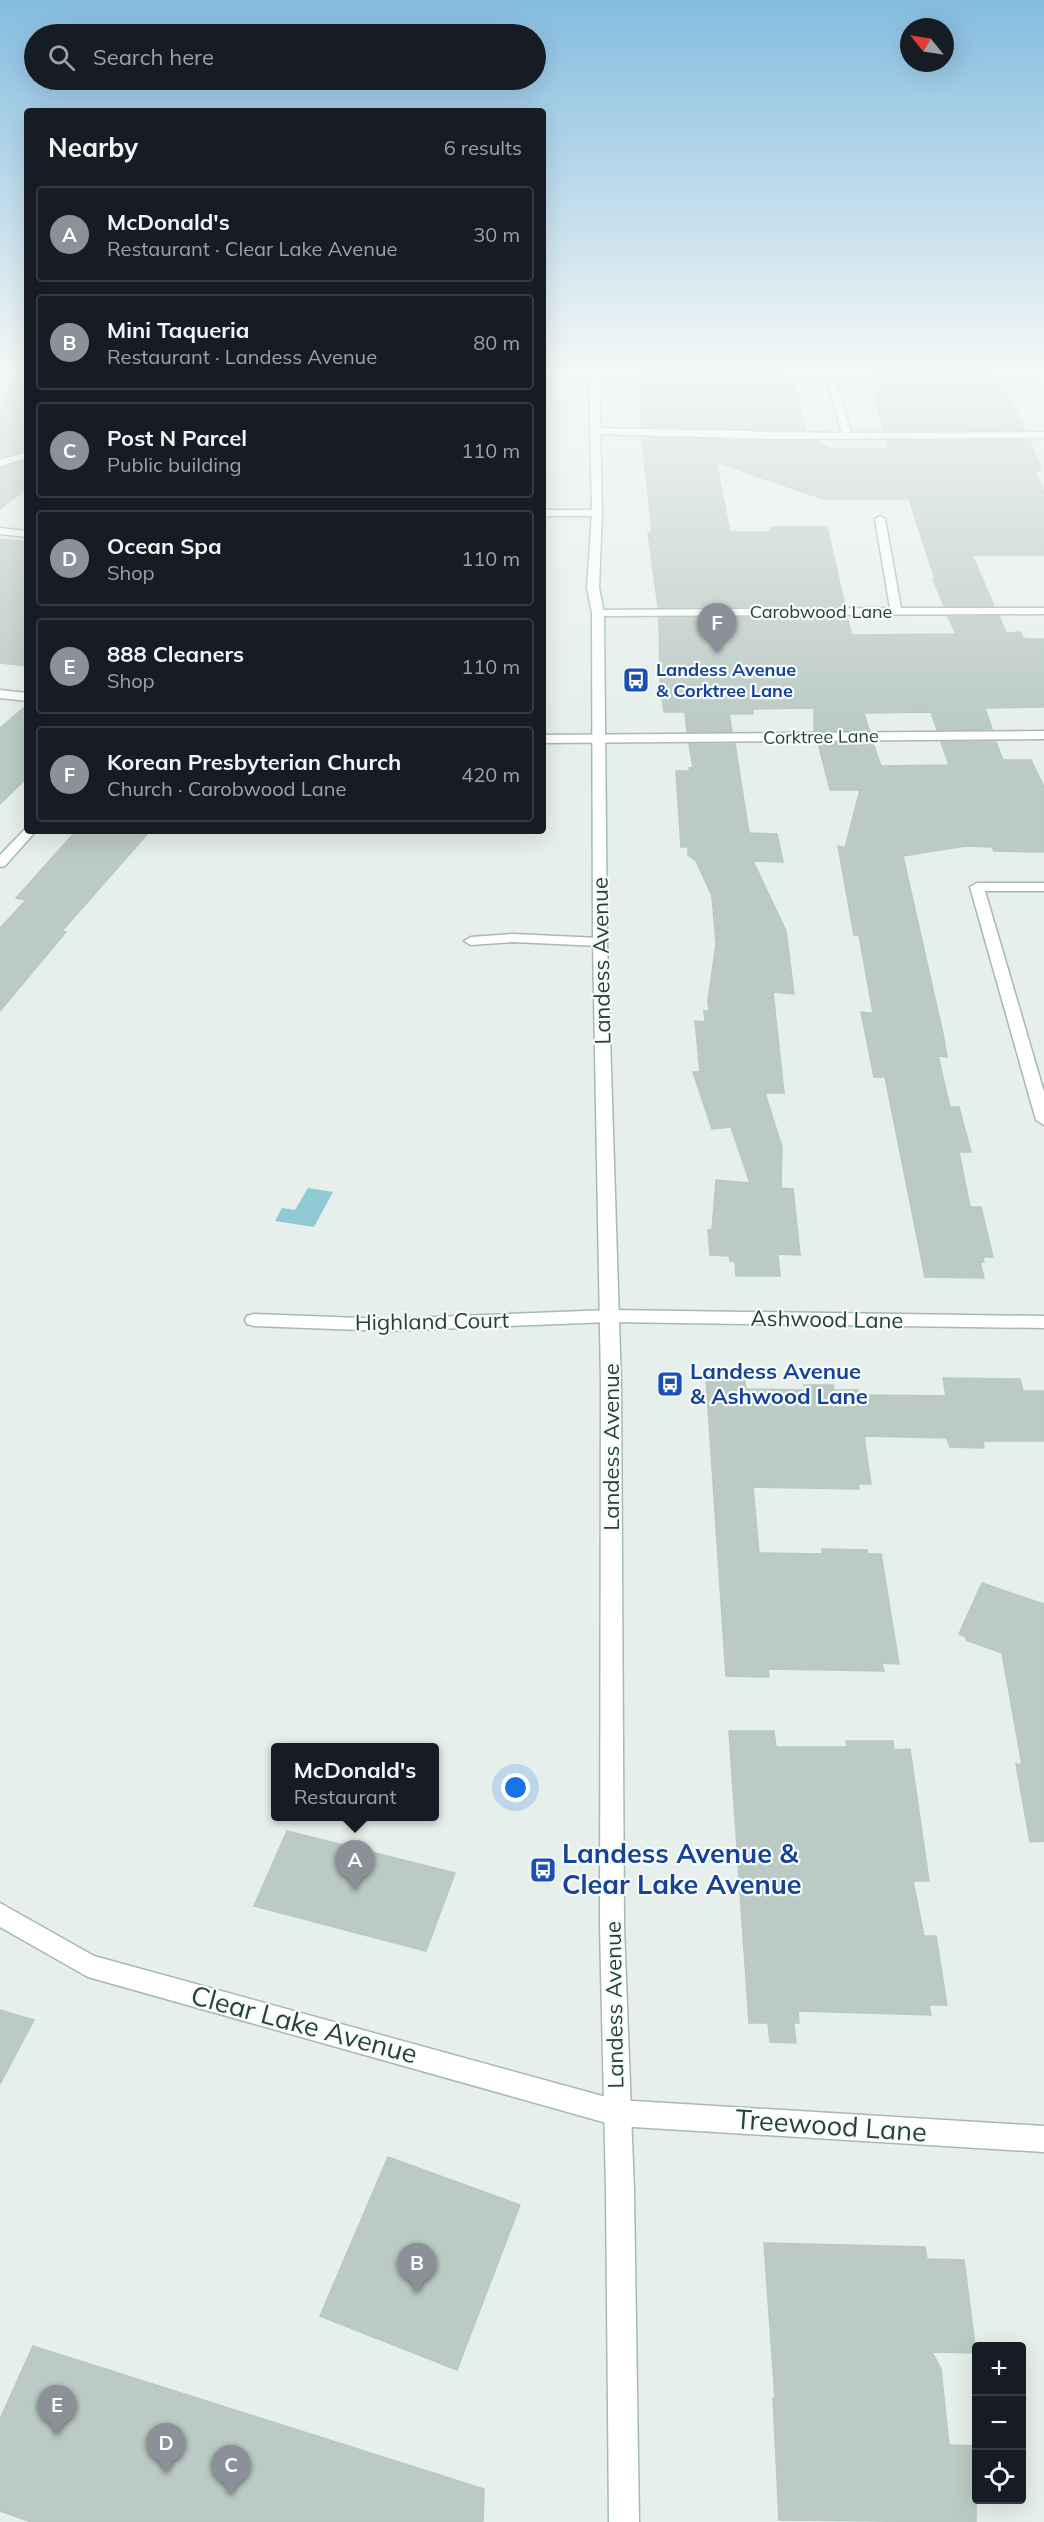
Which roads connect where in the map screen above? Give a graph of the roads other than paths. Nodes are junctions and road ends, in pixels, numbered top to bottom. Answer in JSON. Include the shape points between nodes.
{"nodes":[{"id":1,"x":596,"y":491,"type":"edge"},
{"id":2,"x":546,"y":513,"type":"edge"},
{"id":3,"x":597,"y":519,"type":"junction"},
{"id":4,"x":880,"y":519,"type":"dead end"},
{"id":5,"x":546,"y":524,"type":"edge"},
{"id":6,"x":0,"y":531,"type":"edge"},
{"id":7,"x":24,"y":534,"type":"edge"},
{"id":8,"x":1044,"y":611,"type":"edge"},
{"id":9,"x":896,"y":612,"type":"junction"},
{"id":10,"x":598,"y":613,"type":"junction"},
{"id":11,"x":0,"y":694,"type":"edge"},
{"id":12,"x":24,"y":698,"type":"edge"},
{"id":13,"x":1044,"y":735,"type":"edge"},
{"id":14,"x":546,"y":739,"type":"edge"},
{"id":15,"x":597,"y":739,"type":"junction"},
{"id":16,"x":26,"y":834,"type":"edge"},
{"id":17,"x":0,"y":863,"type":"edge"},
{"id":18,"x":1044,"y":887,"type":"edge"},
{"id":19,"x":471,"y":940,"type":"dead end"},
{"id":20,"x":600,"y":942,"type":"junction"},
{"id":21,"x":1038,"y":1076,"type":"edge"},
{"id":22,"x":1044,"y":1120,"type":"edge"},
{"id":23,"x":610,"y":1316,"type":"junction"},
{"id":24,"x":254,"y":1320,"type":"dead end"},
{"id":25,"x":1044,"y":1322,"type":"edge"},
{"id":26,"x":0,"y":1914,"type":"edge"},
{"id":27,"x":617,"y":2113,"type":"junction"},
{"id":28,"x":1044,"y":2139,"type":"edge"},
{"id":29,"x":624,"y":2522,"type":"edge"}],
"edges":[{"from":1,"to":3,"type":"street","name":"Landess Avenue"},
{"from":2,"to":3,"type":"street"},
{"from":3,"to":5,"type":"street"},
{"from":3,"to":10,"type":"street","name":"Landess Avenue","via":[[594,588]]},
{"from":4,"to":9,"type":"street"},
{"from":6,"to":7,"type":"street"},
{"from":8,"to":9,"type":"street","name":"Carobwood Lane"},
{"from":9,"to":10,"type":"street","name":"Carobwood Lane"},
{"from":10,"to":15,"type":"street","name":"Landess Avenue"},
{"from":11,"to":12,"type":"street"},
{"from":13,"to":15,"type":"street","name":"Corktree Lane"},
{"from":14,"to":15,"type":"street","name":"Corktree Lane"},
{"from":15,"to":20,"type":"street","name":"Landess Avenue"},
{"from":16,"to":17,"type":"street"},
{"from":18,"to":21,"type":"street","via":[[977,887]]},
{"from":19,"to":20,"type":"street"},
{"from":20,"to":23,"type":"street","name":"Landess Avenue"},
{"from":21,"to":22,"type":"street"},
{"from":23,"to":24,"type":"street","name":"Highland Court","via":[[387,1325]]},
{"from":23,"to":25,"type":"street","name":"Ashwood Lane"},
{"from":23,"to":27,"type":"street","name":"Landess Avenue"},
{"from":26,"to":27,"type":"street","name":"Clear Lake Avenue","via":[[88,1966]]},
{"from":27,"to":28,"type":"street","name":"Treewood Lane"},
{"from":27,"to":29,"type":"street","name":"Landess Avenue"}]}
